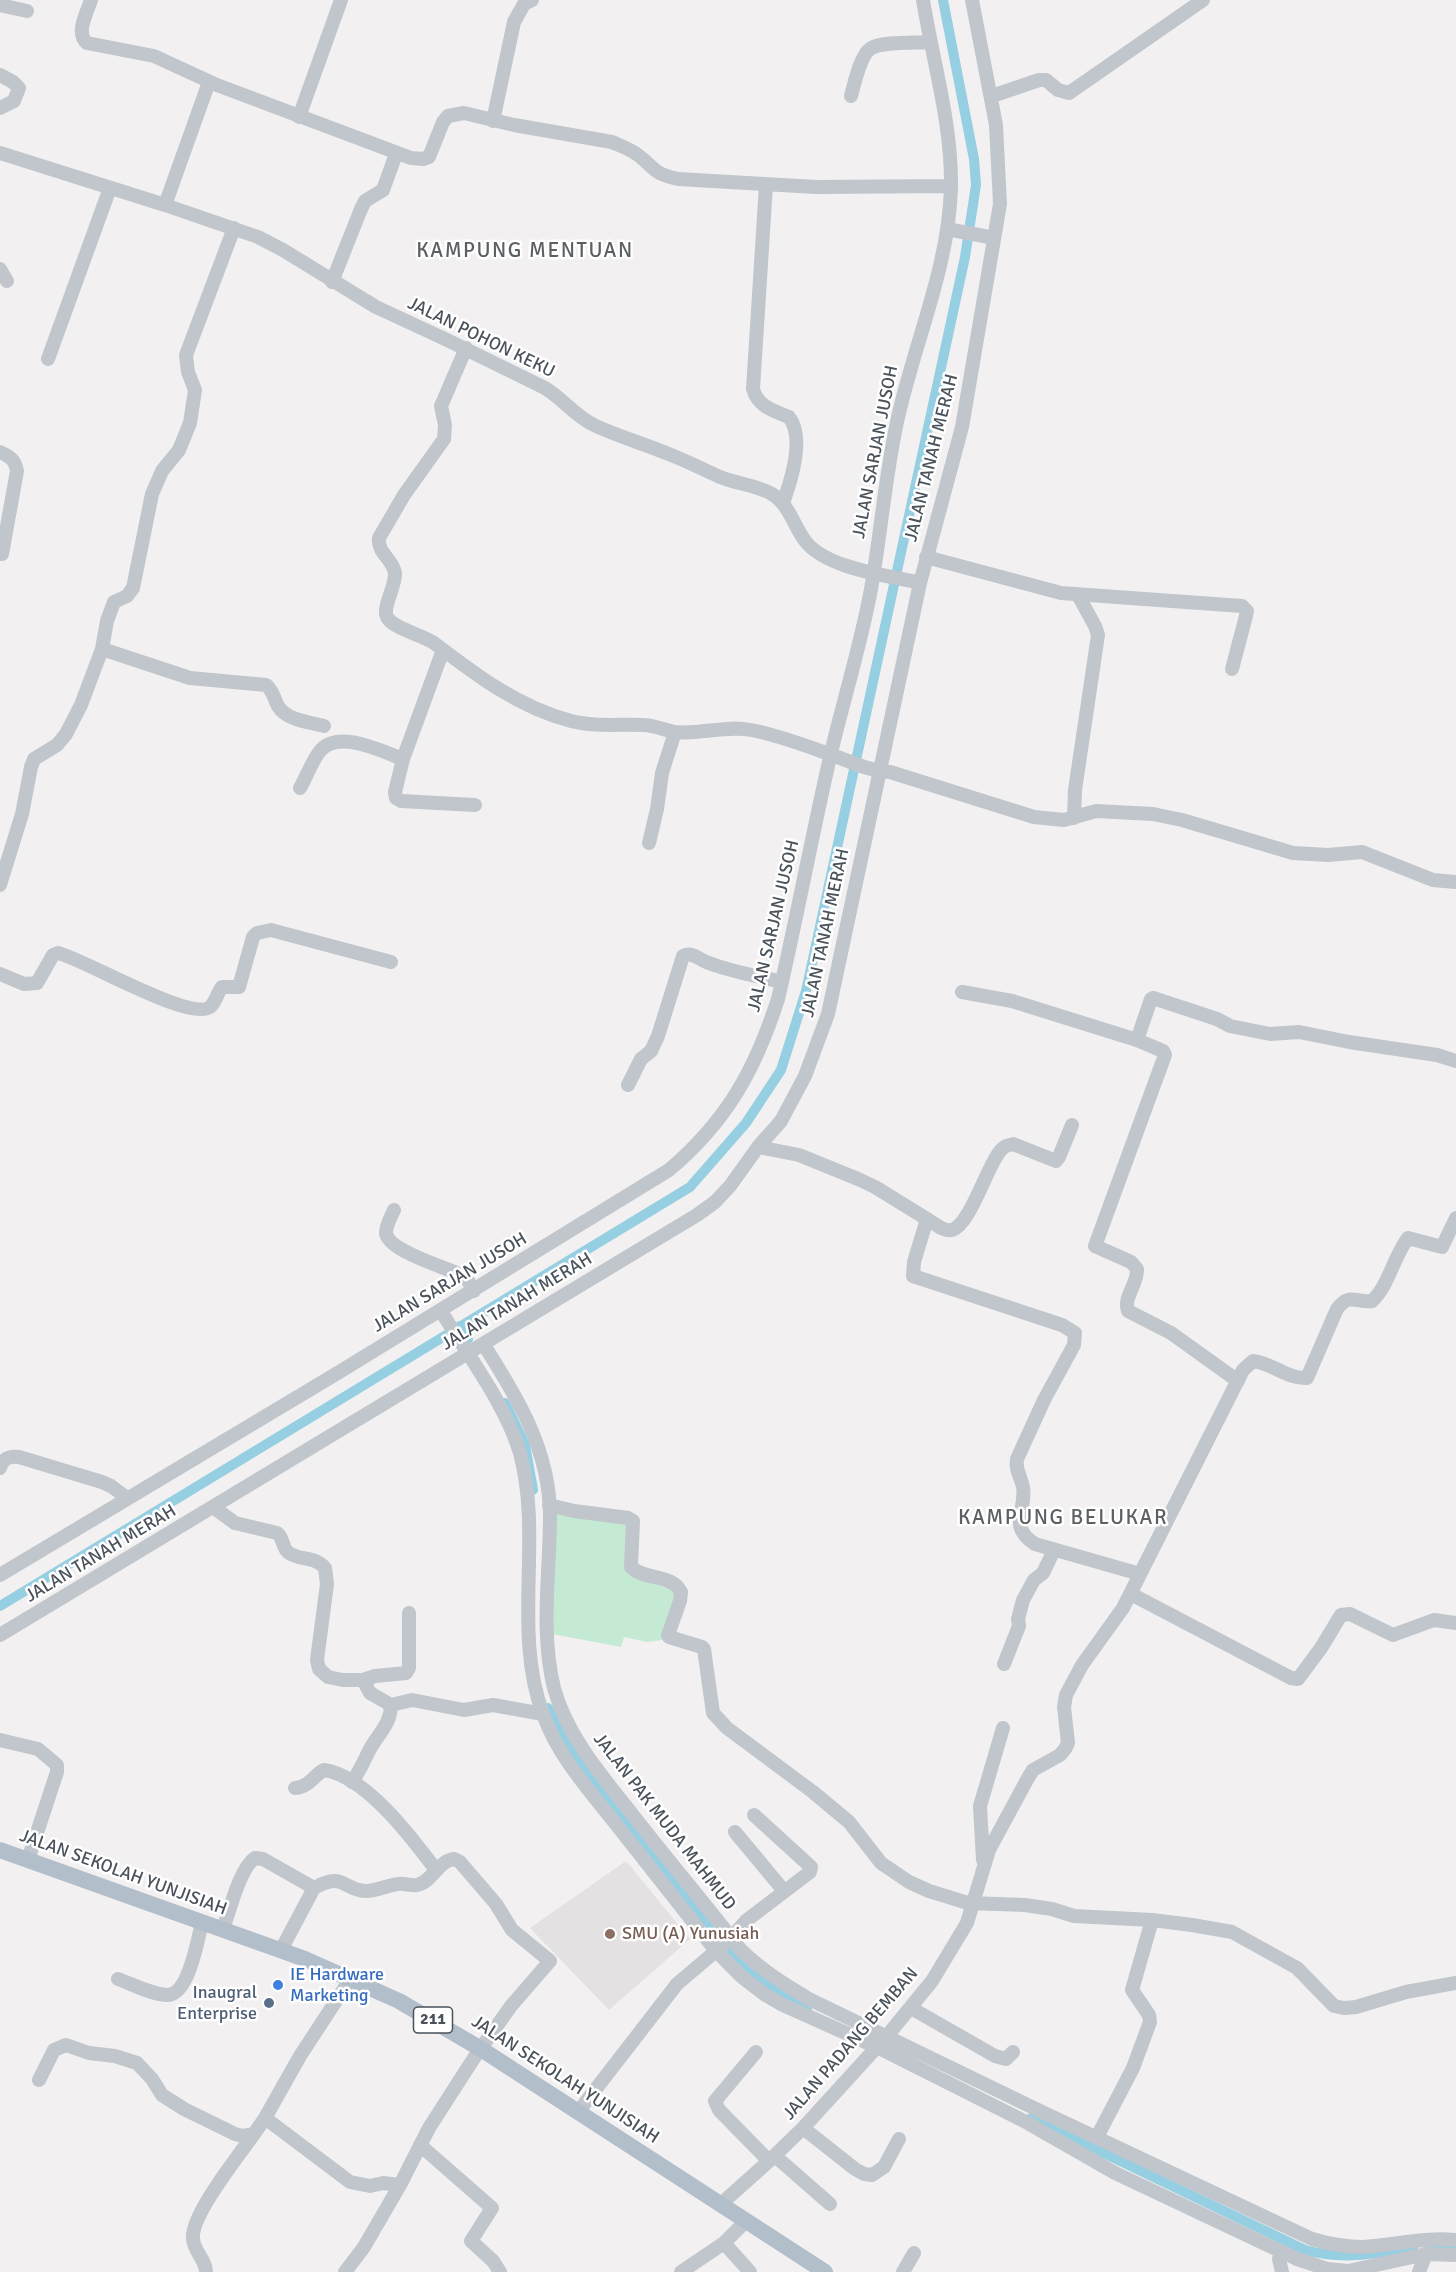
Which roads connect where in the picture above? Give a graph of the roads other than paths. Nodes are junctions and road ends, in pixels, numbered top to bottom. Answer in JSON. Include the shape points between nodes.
{"nodes":[{"id":1,"x":91,"y":0,"type":"edge"},
{"id":2,"x":341,"y":0,"type":"edge"},
{"id":3,"x":532,"y":0,"type":"edge"},
{"id":4,"x":923,"y":0,"type":"edge"},
{"id":5,"x":972,"y":0,"type":"edge"},
{"id":6,"x":1203,"y":0,"type":"edge"},
{"id":7,"x":0,"y":5,"type":"edge"},
{"id":8,"x":27,"y":12,"type":"dead end"},
{"id":9,"x":930,"y":42,"type":"junction"},
{"id":10,"x":0,"y":75,"type":"edge"},
{"id":11,"x":209,"y":82,"type":"junction"},
{"id":12,"x":851,"y":96,"type":"dead end"},
{"id":13,"x":992,"y":96,"type":"junction"},
{"id":14,"x":0,"y":108,"type":"edge"},
{"id":15,"x":299,"y":117,"type":"junction"},
{"id":16,"x":493,"y":121,"type":"junction"},
{"id":17,"x":0,"y":153,"type":"edge"},
{"id":18,"x":396,"y":154,"type":"junction"},
{"id":19,"x":766,"y":185,"type":"junction"},
{"id":20,"x":951,"y":186,"type":"junction"},
{"id":21,"x":110,"y":188,"type":"junction"},
{"id":22,"x":165,"y":205,"type":"junction"},
{"id":23,"x":234,"y":228,"type":"junction"},
{"id":24,"x":951,"y":230,"type":"junction"},
{"id":25,"x":991,"y":238,"type":"junction"},
{"id":26,"x":332,"y":282,"type":"junction"},
{"id":27,"x":466,"y":348,"type":"junction"},
{"id":28,"x":48,"y":359,"type":"dead end"},
{"id":29,"x":0,"y":452,"type":"edge"},
{"id":30,"x":783,"y":503,"type":"junction"},
{"id":31,"x":2,"y":554,"type":"dead end"},
{"id":32,"x":927,"y":557,"type":"junction"},
{"id":33,"x":880,"y":574,"type":"junction"},
{"id":34,"x":914,"y":582,"type":"junction"},
{"id":35,"x":1078,"y":595,"type":"junction"},
{"id":36,"x":102,"y":649,"type":"junction"},
{"id":37,"x":443,"y":650,"type":"junction"},
{"id":38,"x":1232,"y":669,"type":"dead end"},
{"id":39,"x":324,"y":726,"type":"dead end"},
{"id":40,"x":675,"y":732,"type":"junction"},
{"id":41,"x":837,"y":757,"type":"junction"},
{"id":42,"x":404,"y":759,"type":"junction"},
{"id":43,"x":874,"y":770,"type":"junction"},
{"id":44,"x":300,"y":788,"type":"dead end"},
{"id":45,"x":475,"y":805,"type":"dead end"},
{"id":46,"x":1074,"y":818,"type":"junction"},
{"id":47,"x":649,"y":843,"type":"dead end"},
{"id":48,"x":1456,"y":882,"type":"edge"},
{"id":49,"x":0,"y":885,"type":"edge"},
{"id":50,"x":391,"y":962,"type":"dead end"},
{"id":51,"x":0,"y":974,"type":"edge"},
{"id":52,"x":782,"y":982,"type":"junction"},
{"id":53,"x":962,"y":992,"type":"dead end"},
{"id":54,"x":1137,"y":1040,"type":"junction"},
{"id":55,"x":1456,"y":1061,"type":"edge"},
{"id":56,"x":628,"y":1085,"type":"dead end"},
{"id":57,"x":1072,"y":1125,"type":"dead end"},
{"id":58,"x":758,"y":1147,"type":"junction"},
{"id":59,"x":394,"y":1210,"type":"dead end"},
{"id":60,"x":1456,"y":1218,"type":"edge"},
{"id":61,"x":927,"y":1219,"type":"junction"},
{"id":62,"x":474,"y":1291,"type":"junction"},
{"id":63,"x":444,"y":1316,"type":"junction"},
{"id":64,"x":484,"y":1344,"type":"junction"},
{"id":65,"x":464,"y":1349,"type":"junction"},
{"id":66,"x":1238,"y":1381,"type":"junction"},
{"id":67,"x":0,"y":1468,"type":"edge"},
{"id":68,"x":127,"y":1498,"type":"junction"},
{"id":69,"x":549,"y":1504,"type":"junction"},
{"id":70,"x":213,"y":1507,"type":"junction"},
{"id":71,"x":1054,"y":1550,"type":"junction"},
{"id":72,"x":538,"y":1566,"type":"junction"},
{"id":73,"x":1140,"y":1574,"type":"junction"},
{"id":74,"x":0,"y":1575,"type":"edge"},
{"id":75,"x":1131,"y":1594,"type":"junction"},
{"id":76,"x":410,"y":1613,"type":"dead end"},
{"id":77,"x":1456,"y":1623,"type":"edge"},
{"id":78,"x":0,"y":1635,"type":"edge"},
{"id":79,"x":1004,"y":1664,"type":"dead end"},
{"id":80,"x":363,"y":1680,"type":"junction"},
{"id":81,"x":391,"y":1705,"type":"junction"},
{"id":82,"x":543,"y":1714,"type":"junction"},
{"id":83,"x":1003,"y":1728,"type":"dead end"},
{"id":84,"x":0,"y":1740,"type":"edge"},
{"id":85,"x":352,"y":1782,"type":"junction"},
{"id":86,"x":295,"y":1788,"type":"dead end"},
{"id":87,"x":754,"y":1815,"type":"dead end"},
{"id":88,"x":735,"y":1832,"type":"dead end"},
{"id":89,"x":0,"y":1850,"type":"edge"},
{"id":90,"x":28,"y":1860,"type":"junction"},
{"id":91,"x":984,"y":1864,"type":"junction"},
{"id":92,"x":436,"y":1870,"type":"junction"},
{"id":93,"x":314,"y":1888,"type":"junction"},
{"id":94,"x":784,"y":1891,"type":"junction"},
{"id":95,"x":975,"y":1896,"type":"junction"},
{"id":96,"x":1152,"y":1920,"type":"junction"},
{"id":97,"x":202,"y":1922,"type":"junction"},
{"id":98,"x":223,"y":1929,"type":"junction"},
{"id":99,"x":724,"y":1944,"type":"junction"},
{"id":100,"x":281,"y":1950,"type":"junction"},
{"id":101,"x":351,"y":1978,"type":"junction"},
{"id":102,"x":118,"y":1979,"type":"dead end"},
{"id":103,"x":1456,"y":1983,"type":"edge"},
{"id":104,"x":911,"y":2008,"type":"junction"},
{"id":105,"x":882,"y":2042,"type":"junction"},
{"id":106,"x":481,"y":2049,"type":"junction"},
{"id":107,"x":756,"y":2052,"type":"dead end"},
{"id":108,"x":1013,"y":2052,"type":"dead end"},
{"id":109,"x":39,"y":2080,"type":"dead end"},
{"id":110,"x":578,"y":2112,"type":"junction"},
{"id":111,"x":266,"y":2118,"type":"junction"},
{"id":112,"x":803,"y":2128,"type":"junction"},
{"id":113,"x":254,"y":2134,"type":"junction"},
{"id":114,"x":1097,"y":2137,"type":"junction"},
{"id":115,"x":899,"y":2139,"type":"dead end"},
{"id":116,"x":420,"y":2145,"type":"junction"},
{"id":117,"x":772,"y":2158,"type":"junction"},
{"id":118,"x":400,"y":2185,"type":"junction"},
{"id":119,"x":721,"y":2204,"type":"junction"},
{"id":120,"x":830,"y":2204,"type":"dead end"},
{"id":121,"x":746,"y":2221,"type":"junction"},
{"id":122,"x":1456,"y":2240,"type":"edge"},
{"id":123,"x":724,"y":2243,"type":"junction"},
{"id":124,"x":1281,"y":2252,"type":"junction"},
{"id":125,"x":914,"y":2253,"type":"dead end"},
{"id":126,"x":1426,"y":2254,"type":"junction"},
{"id":127,"x":1456,"y":2255,"type":"edge"},
{"id":128,"x":206,"y":2272,"type":"edge"},
{"id":129,"x":345,"y":2272,"type":"edge"},
{"id":130,"x":500,"y":2272,"type":"edge"},
{"id":131,"x":681,"y":2272,"type":"edge"},
{"id":132,"x":750,"y":2272,"type":"edge"},
{"id":133,"x":825,"y":2272,"type":"edge"},
{"id":134,"x":903,"y":2272,"type":"edge"},
{"id":135,"x":1282,"y":2272,"type":"edge"},
{"id":136,"x":1419,"y":2272,"type":"edge"}],
"edges":[{"from":1,"to":11,"type":"street","via":[[81,32],[87,43],[154,56]]},
{"from":2,"to":15,"type":"street"},
{"from":3,"to":16,"type":"street","via":[[524,4],[514,22]]},
{"from":4,"to":9,"type":"street","name":"JALAN SARJAN JUSOH"},
{"from":5,"to":13,"type":"street","name":"JALAN TANAH MERAH"},
{"from":6,"to":13,"type":"street","via":[[1069,93],[1039,80]]},
{"from":7,"to":8,"type":"street"},
{"from":9,"to":12,"type":"street","via":[[869,49]]},
{"from":9,"to":20,"type":"street","name":"JALAN SARJAN JUSOH","via":[[946,129]]},
{"from":10,"to":14,"type":"street","via":[[18,88],[14,101]]},
{"from":11,"to":15,"type":"street"},
{"from":11,"to":22,"type":"street"},
{"from":13,"to":25,"type":"street","name":"JALAN TANAH MERAH","via":[[1000,204]]},
{"from":15,"to":18,"type":"street"},
{"from":16,"to":18,"type":"street","via":[[464,113],[448,116],[429,157],[417,159]]},
{"from":16,"to":19,"type":"street","via":[[612,142],[640,156],[652,170],[678,179]]},
{"from":17,"to":21,"type":"street","name":"JALAN POHON KEKU"},
{"from":18,"to":26,"type":"street","via":[[383,190],[365,201],[361,209]]},
{"from":19,"to":20,"type":"street"},
{"from":19,"to":30,"type":"street","via":[[753,389],[756,399],[789,417],[796,430],[791,477]]},
{"from":20,"to":24,"type":"street","name":"JALAN SARJAN JUSOH"},
{"from":21,"to":22,"type":"street","name":"JALAN POHON KEKU"},
{"from":21,"to":28,"type":"street"},
{"from":22,"to":23,"type":"street","name":"JALAN POHON KEKU"},
{"from":23,"to":26,"type":"street","name":"JALAN POHON KEKU","via":[[283,250]]},
{"from":23,"to":36,"type":"street","via":[[186,355],[195,390],[190,423],[152,494],[133,588],[114,602]]},
{"from":24,"to":25,"type":"street"},
{"from":24,"to":33,"type":"street","name":"JALAN SARJAN JUSOH","via":[[897,421],[881,511]]},
{"from":25,"to":32,"type":"street","name":"JALAN TANAH MERAH","via":[[962,427]]},
{"from":26,"to":27,"type":"street","name":"JALAN POHON KEKU"},
{"from":27,"to":30,"type":"street","name":"JALAN POHON KEKU","via":[[545,388],[581,419],[766,491]]},
{"from":27,"to":37,"type":"street","via":[[441,406],[444,439],[404,495],[378,545],[396,576],[385,611],[387,618]]},
{"from":29,"to":31,"type":"street","via":[[15,462],[17,471]]},
{"from":30,"to":33,"type":"street","name":"JALAN POHON KEKU","via":[[819,554],[849,567]]},
{"from":32,"to":34,"type":"street","name":"JALAN TANAH MERAH"},
{"from":32,"to":35,"type":"street","via":[[1044,590]]},
{"from":33,"to":34,"type":"street","name":"JALAN POHON KEKU"},
{"from":33,"to":41,"type":"street","name":"JALAN SARJAN JUSOH"},
{"from":34,"to":43,"type":"street","name":"JALAN TANAH MERAH"},
{"from":35,"to":38,"type":"street","via":[[1242,606],[1246,616]]},
{"from":35,"to":46,"type":"street","via":[[1098,635]]},
{"from":36,"to":39,"type":"street","via":[[190,678],[266,685],[287,716]]},
{"from":36,"to":49,"type":"street","via":[[66,734],[57,745],[34,759]]},
{"from":37,"to":40,"type":"street","via":[[510,697],[552,714],[582,723],[647,725]]},
{"from":37,"to":42,"type":"street"},
{"from":40,"to":41,"type":"street","via":[[749,729]]},
{"from":40,"to":47,"type":"street","via":[[662,773]]},
{"from":41,"to":43,"type":"street"},
{"from":41,"to":52,"type":"street","name":"JALAN SARJAN JUSOH"},
{"from":42,"to":44,"type":"street","via":[[341,740],[329,742]]},
{"from":42,"to":45,"type":"street","via":[[396,798]]},
{"from":43,"to":46,"type":"street","via":[[1034,817]]},
{"from":43,"to":58,"type":"street","name":"JALAN TANAH MERAH","via":[[828,1014],[795,1099]]},
{"from":46,"to":48,"type":"street","via":[[1096,811],[1153,814],[1293,853],[1362,852],[1433,879]]},
{"from":50,"to":51,"type":"street","via":[[271,930],[262,932],[254,937],[239,987],[222,987],[211,1007],[205,1009],[142,991],[58,953],[37,983],[24,984]]},
{"from":52,"to":56,"type":"street","via":[[709,963],[694,955],[683,956],[658,1036]]},
{"from":52,"to":62,"type":"street","name":"JALAN SARJAN JUSOH","via":[[764,1038],[742,1085],[691,1152],[669,1170]]},
{"from":53,"to":54,"type":"street","via":[[1012,1001]]},
{"from":54,"to":55,"type":"street","via":[[1153,998],[1230,1026],[1270,1034],[1299,1032]]},
{"from":54,"to":66,"type":"street","via":[[1165,1055],[1095,1246],[1131,1262],[1137,1269],[1126,1303],[1128,1311],[1171,1333]]},
{"from":57,"to":61,"type":"street","via":[[1056,1161],[1013,1144],[1001,1150],[964,1218],[952,1230]]},
{"from":58,"to":61,"type":"street","via":[[798,1155],[858,1179]]},
{"from":58,"to":64,"type":"street","name":"JALAN TANAH MERAH","via":[[730,1186],[697,1215]]},
{"from":59,"to":62,"type":"street","via":[[387,1226],[388,1239],[405,1251],[461,1275]]},
{"from":60,"to":66,"type":"street","via":[[1442,1247],[1408,1239],[1372,1301],[1342,1302],[1307,1378],[1253,1361]]},
{"from":61,"to":71,"type":"street","via":[[912,1276],[1062,1325],[1075,1333],[1074,1345],[1035,1418],[1016,1467],[1023,1486],[1018,1515],[1022,1532],[1035,1544]]},
{"from":62,"to":63,"type":"street","name":"JALAN SARJAN JUSOH"},
{"from":63,"to":65,"type":"street"},
{"from":63,"to":68,"type":"street","name":"JALAN SARJAN JUSOH"},
{"from":64,"to":65,"type":"street","name":"JALAN TANAH MERAH"},
{"from":64,"to":69,"type":"street","name":"JALAN PAK MUDA MAHMUD","via":[[527,1416],[539,1445]]},
{"from":65,"to":70,"type":"street","name":"JALAN TANAH MERAH"},
{"from":65,"to":72,"type":"street","via":[[494,1398],[519,1452]]},
{"from":66,"to":73,"type":"street"},
{"from":67,"to":68,"type":"street","via":[[10,1456],[19,1458],[102,1482]]},
{"from":68,"to":74,"type":"street","name":"JALAN SARJAN JUSOH"},
{"from":69,"to":72,"type":"street","name":"JALAN PAK MUDA MAHMUD"},
{"from":69,"to":95,"type":"street","via":[[631,1519],[631,1567],[640,1574],[674,1583],[681,1592],[668,1635],[704,1649],[713,1713],[849,1822],[881,1863],[929,1891]]},
{"from":70,"to":78,"type":"street","name":"JALAN TANAH MERAH"},
{"from":70,"to":80,"type":"street","via":[[235,1523],[277,1533],[286,1551],[321,1563],[327,1584],[319,1669],[328,1677]]},
{"from":71,"to":73,"type":"street"},
{"from":71,"to":79,"type":"street","via":[[1023,1600],[1019,1626]]},
{"from":72,"to":82,"type":"street","via":[[528,1608],[535,1686]]},
{"from":72,"to":99,"type":"street","name":"JALAN PAK MUDA MAHMUD","via":[[554,1688],[563,1713],[596,1770]]},
{"from":73,"to":75,"type":"street"},
{"from":75,"to":77,"type":"street","via":[[1298,1679],[1341,1615],[1350,1614],[1393,1635],[1434,1620]]},
{"from":75,"to":91,"type":"street","via":[[1066,1695],[1065,1749],[1033,1770]]},
{"from":76,"to":80,"type":"street","via":[[408,1671]]},
{"from":80,"to":81,"type":"street","via":[[370,1693]]},
{"from":81,"to":82,"type":"street","via":[[412,1700],[464,1710],[493,1705]]},
{"from":81,"to":85,"type":"street","via":[[389,1722]]},
{"from":82,"to":99,"type":"street","via":[[565,1758]]},
{"from":83,"to":91,"type":"street","via":[[980,1806]]},
{"from":84,"to":90,"type":"street","via":[[38,1749],[57,1765]]},
{"from":85,"to":86,"type":"street","via":[[324,1770],[307,1785]]},
{"from":85,"to":92,"type":"street","via":[[400,1822]]},
{"from":87,"to":94,"type":"street","via":[[811,1867]]},
{"from":88,"to":94,"type":"street"},
{"from":89,"to":90,"type":"main road","name":"JALAN SEKOLAH YUNJISIAH","number":"211"},
{"from":90,"to":97,"type":"main road","name":"JALAN SEKOLAH YUNJISIAH","number":"211"},
{"from":91,"to":95,"type":"street","name":"JALAN PADANG BEMBAN"},
{"from":92,"to":93,"type":"street","via":[[415,1885],[396,1884],[368,1891],[336,1880]]},
{"from":92,"to":106,"type":"street","via":[[448,1860],[458,1860],[496,1904],[512,1930],[550,1962],[511,2006]]},
{"from":93,"to":98,"type":"street","via":[[255,1858],[240,1881]]},
{"from":93,"to":100,"type":"street"},
{"from":94,"to":99,"type":"street"},
{"from":95,"to":96,"type":"street","via":[[1074,1916]]},
{"from":95,"to":104,"type":"street","name":"JALAN PADANG BEMBAN","via":[[967,1923]]},
{"from":96,"to":103,"type":"street","via":[[1232,1932],[1298,1968],[1334,2006],[1356,2007],[1376,1999]]},
{"from":96,"to":114,"type":"street","via":[[1132,1990],[1150,2022],[1133,2067]]},
{"from":97,"to":98,"type":"main road","name":"JALAN SEKOLAH YUNJISIAH","number":"211"},
{"from":97,"to":102,"type":"street","via":[[177,1992],[165,1995]]},
{"from":98,"to":100,"type":"main road","name":"JALAN SEKOLAH YUNJISIAH","number":"211"},
{"from":99,"to":105,"type":"street","name":"JALAN PAK MUDA MAHMUD"},
{"from":99,"to":105,"type":"street","via":[[742,1977],[764,1994],[804,2016]]},
{"from":99,"to":110,"type":"street","via":[[676,1984]]},
{"from":100,"to":101,"type":"main road","name":"JALAN SEKOLAH YUNJISIAH","number":"211"},
{"from":101,"to":106,"type":"main road","name":"JALAN SEKOLAH YUNJISIAH","number":"211"},
{"from":101,"to":111,"type":"street","via":[[300,2056]]},
{"from":104,"to":105,"type":"street","name":"JALAN PADANG BEMBAN"},
{"from":104,"to":108,"type":"street","via":[[995,2056],[1006,2059]]},
{"from":105,"to":112,"type":"street","name":"JALAN PADANG BEMBAN"},
{"from":105,"to":114,"type":"street"},
{"from":105,"to":124,"type":"street","via":[[1115,2173]]},
{"from":106,"to":110,"type":"main road","name":"JALAN SEKOLAH YUNJISIAH","number":"211"},
{"from":106,"to":116,"type":"street"},
{"from":107,"to":117,"type":"street","via":[[715,2101],[719,2110]]},
{"from":109,"to":113,"type":"street","via":[[54,2050],[66,2045],[115,2056],[137,2063],[162,2096],[184,2109],[235,2134]]},
{"from":110,"to":119,"type":"main road","name":"JALAN SEKOLAH YUNJISIAH","number":"211"},
{"from":111,"to":113,"type":"street"},
{"from":111,"to":118,"type":"street","via":[[350,2182]]},
{"from":112,"to":115,"type":"street","via":[[855,2169],[872,2175],[884,2167]]},
{"from":112,"to":117,"type":"street","name":"JALAN PADANG BEMBAN"},
{"from":113,"to":128,"type":"street","via":[[196,2224],[193,2240]]},
{"from":114,"to":122,"type":"street","via":[[1312,2239],[1362,2247],[1434,2238]]},
{"from":116,"to":118,"type":"street"},
{"from":116,"to":130,"type":"street","via":[[492,2208],[471,2241],[494,2261]]},
{"from":117,"to":119,"type":"street","name":"JALAN PADANG BEMBAN"},
{"from":117,"to":120,"type":"street"},
{"from":118,"to":129,"type":"street"},
{"from":119,"to":121,"type":"main road","name":"JALAN SEKOLAH YUNJISIAH","number":"211"},
{"from":121,"to":123,"type":"street"},
{"from":121,"to":133,"type":"main road","name":"JALAN SEKOLAH YUNJISIAH","number":"211"},
{"from":123,"to":131,"type":"street"},
{"from":123,"to":132,"type":"street"},
{"from":124,"to":126,"type":"street","via":[[1315,2266],[1348,2271]]},
{"from":124,"to":135,"type":"street"},
{"from":125,"to":134,"type":"street"},
{"from":126,"to":127,"type":"street"},
{"from":126,"to":136,"type":"street"}]}
